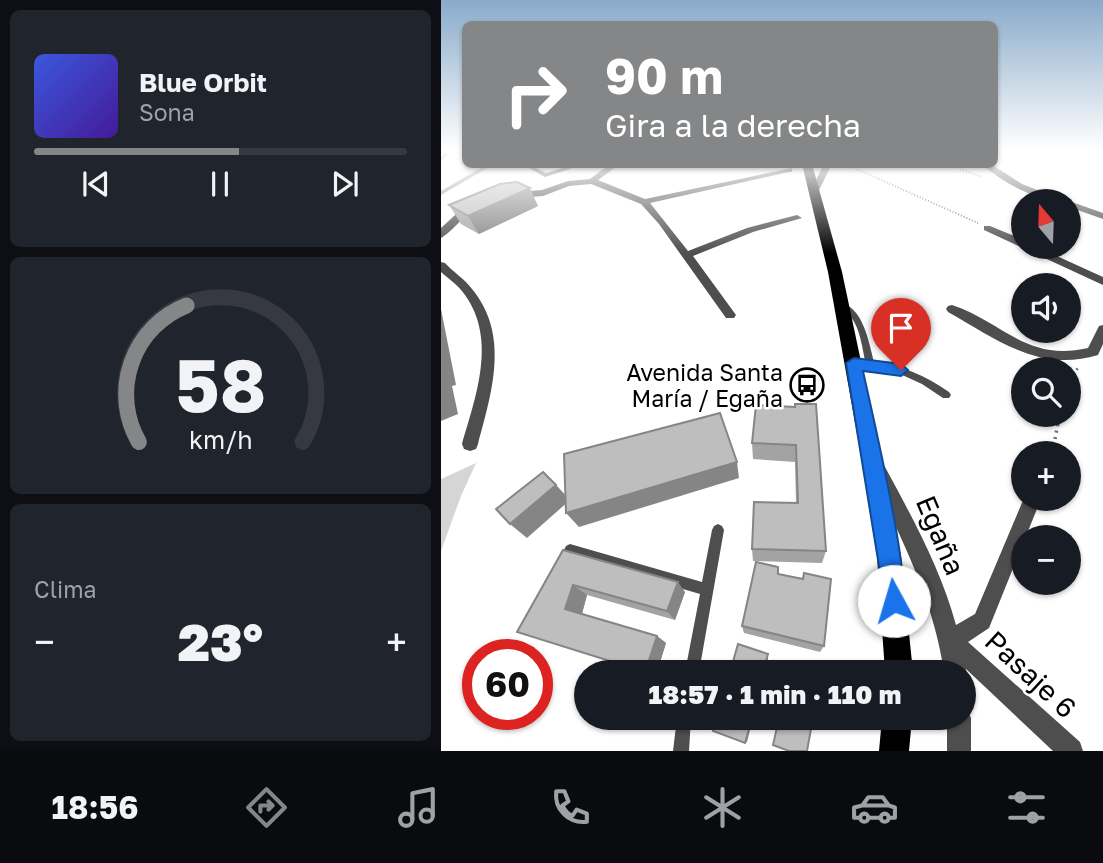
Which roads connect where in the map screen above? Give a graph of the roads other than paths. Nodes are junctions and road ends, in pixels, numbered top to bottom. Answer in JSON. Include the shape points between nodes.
{"nodes":[{"id":1,"x":568,"y":184,"type":"edge"},
{"id":2,"x":600,"y":184,"type":"edge"},
{"id":3,"x":725,"y":184,"type":"edge"},
{"id":4,"x":813,"y":184,"type":"edge"},
{"id":5,"x":818,"y":184,"type":"edge"},
{"id":6,"x":815,"y":190,"type":"junction"},
{"id":7,"x":504,"y":195,"type":"edge"},
{"id":8,"x":477,"y":202,"type":"edge"},
{"id":9,"x":644,"y":202,"type":"junction"},
{"id":10,"x":1081,"y":208,"type":"edge"},
{"id":11,"x":1103,"y":216,"type":"edge"},
{"id":12,"x":797,"y":218,"type":"dead end"},
{"id":13,"x":987,"y":228,"type":"road end"},
{"id":14,"x":441,"y":235,"type":"edge"},
{"id":15,"x":1011,"y":238,"type":"edge"},
{"id":16,"x":687,"y":255,"type":"junction"},
{"id":17,"x":1055,"y":259,"type":"edge"},
{"id":18,"x":441,"y":265,"type":"edge"},
{"id":19,"x":1103,"y":281,"type":"edge"},
{"id":20,"x":952,"y":309,"type":"dead end"},
{"id":21,"x":730,"y":315,"type":"dead end"},
{"id":22,"x":1103,"y":329,"type":"edge"},
{"id":23,"x":862,"y":364,"type":"junction"},
{"id":24,"x":946,"y":395,"type":"dead end"},
{"id":25,"x":470,"y":444,"type":"dead end"},
{"id":26,"x":871,"y":456,"type":"junction"},
{"id":27,"x":1027,"y":511,"type":"edge"},
{"id":28,"x":718,"y":530,"type":"dead end"},
{"id":29,"x":570,"y":550,"type":"edge"},
{"id":30,"x":707,"y":590,"type":"junction"},
{"id":31,"x":951,"y":641,"type":"junction"},
{"id":32,"x":694,"y":660,"type":"edge"},
{"id":33,"x":898,"y":660,"type":"edge"},
{"id":34,"x":953,"y":660,"type":"edge"},
{"id":35,"x":683,"y":730,"type":"edge"},
{"id":36,"x":896,"y":730,"type":"edge"},
{"id":37,"x":959,"y":730,"type":"edge"},
{"id":38,"x":681,"y":751,"type":"edge"},
{"id":39,"x":894,"y":751,"type":"edge"},
{"id":40,"x":959,"y":751,"type":"edge"},
{"id":41,"x":1071,"y":751,"type":"edge"}],
"edges":[{"from":1,"to":7,"type":"street","via":[[544,194]]},
{"from":2,"to":9,"type":"street"},
{"from":3,"to":9,"type":"street"},
{"from":4,"to":6,"type":"main road"},
{"from":5,"to":6,"type":"street"},
{"from":6,"to":23,"type":"main road","via":[[842,305]]},
{"from":8,"to":14,"type":"street"},
{"from":9,"to":16,"type":"street"},
{"from":10,"to":11,"type":"street"},
{"from":12,"to":16,"type":"street","via":[[750,230]]},
{"from":13,"to":15,"type":"street"},
{"from":16,"to":21,"type":"street"},
{"from":17,"to":19,"type":"street"},
{"from":18,"to":25,"type":"street","via":[[469,292],[487,331],[487,387]]},
{"from":20,"to":22,"type":"street","via":[[1038,355],[1058,359],[1093,352]]},
{"from":23,"to":24,"type":"lane","via":[[913,374]]},
{"from":23,"to":26,"type":"main road"},
{"from":26,"to":31,"type":"street","name":"Egaña","via":[[914,541]]},
{"from":26,"to":33,"type":"main road","via":[[889,556]]},
{"from":27,"to":31,"type":"street","name":"Egaña","via":[[982,621]]},
{"from":28,"to":30,"type":"lane"},
{"from":29,"to":30,"type":"lane"},
{"from":30,"to":32,"type":"lane"},
{"from":31,"to":34,"type":"street","name":"Egaña"},
{"from":31,"to":41,"type":"street","name":"Pasaje 6"},
{"from":35,"to":38,"type":"lane"},
{"from":36,"to":39,"type":"main road"},
{"from":37,"to":40,"type":"street"}]}
